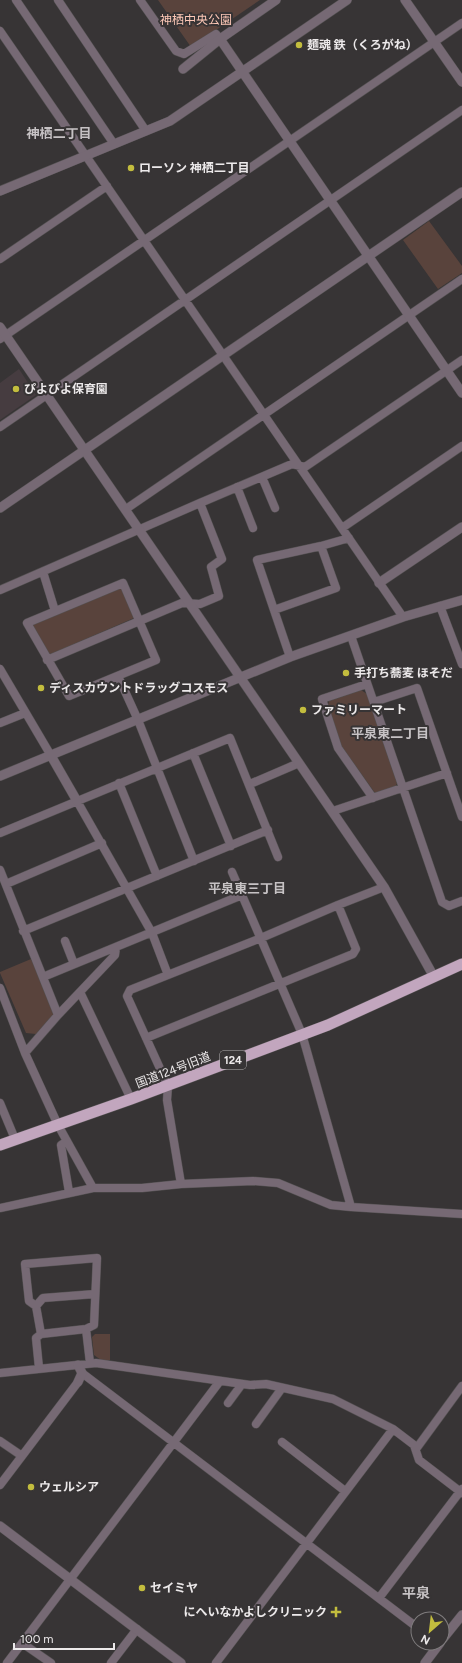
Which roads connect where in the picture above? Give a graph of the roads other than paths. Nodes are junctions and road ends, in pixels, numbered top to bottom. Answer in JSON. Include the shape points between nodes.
{"nodes":[{"id":1,"x":16,"y":0,"type":"edge"},
{"id":2,"x":58,"y":0,"type":"edge"},
{"id":3,"x":140,"y":0,"type":"edge"},
{"id":4,"x":276,"y":0,"type":"edge"},
{"id":5,"x":347,"y":0,"type":"edge"},
{"id":6,"x":406,"y":0,"type":"edge"},
{"id":7,"x":462,"y":23,"type":"edge"},
{"id":8,"x":0,"y":31,"type":"edge"},
{"id":9,"x":220,"y":39,"type":"junction"},
{"id":10,"x":434,"y":42,"type":"junction"},
{"id":11,"x":182,"y":69,"type":"dead end"},
{"id":12,"x":242,"y":72,"type":"junction"},
{"id":13,"x":462,"y":82,"type":"edge"},
{"id":14,"x":462,"y":110,"type":"edge"},
{"id":15,"x":146,"y":131,"type":"junction"},
{"id":16,"x":289,"y":142,"type":"junction"},
{"id":17,"x":114,"y":144,"type":"junction"},
{"id":18,"x":86,"y":156,"type":"junction"},
{"id":19,"x":107,"y":186,"type":"junction"},
{"id":20,"x":0,"y":191,"type":"edge"},
{"id":21,"x":462,"y":192,"type":"edge"},
{"id":22,"x":330,"y":200,"type":"junction"},
{"id":23,"x":145,"y":240,"type":"junction"},
{"id":24,"x":368,"y":256,"type":"junction"},
{"id":25,"x":0,"y":259,"type":"edge"},
{"id":26,"x":462,"y":279,"type":"edge"},
{"id":27,"x":185,"y":300,"type":"junction"},
{"id":28,"x":409,"y":316,"type":"junction"},
{"id":29,"x":0,"y":327,"type":"edge"},
{"id":30,"x":3,"y":337,"type":"edge"},
{"id":31,"x":223,"y":355,"type":"junction"},
{"id":32,"x":462,"y":360,"type":"edge"},
{"id":33,"x":447,"y":370,"type":"junction"},
{"id":34,"x":462,"y":393,"type":"edge"},
{"id":35,"x":47,"y":395,"type":"junction"},
{"id":36,"x":264,"y":415,"type":"junction"},
{"id":37,"x":0,"y":427,"type":"edge"},
{"id":38,"x":462,"y":446,"type":"edge"},
{"id":39,"x":85,"y":450,"type":"junction"},
{"id":40,"x":299,"y":466,"type":"junction"},
{"id":41,"x":262,"y":477,"type":"junction"},
{"id":42,"x":237,"y":487,"type":"junction"},
{"id":43,"x":200,"y":503,"type":"junction"},
{"id":44,"x":0,"y":508,"type":"edge"},
{"id":45,"x":275,"y":508,"type":"dead end"},
{"id":46,"x":126,"y":509,"type":"junction"},
{"id":47,"x":462,"y":527,"type":"edge"},
{"id":48,"x":253,"y":528,"type":"dead end"},
{"id":49,"x":342,"y":528,"type":"junction"},
{"id":50,"x":139,"y":529,"type":"junction"},
{"id":51,"x":349,"y":538,"type":"junction"},
{"id":52,"x":321,"y":546,"type":"junction"},
{"id":53,"x":43,"y":572,"type":"junction"},
{"id":54,"x":380,"y":583,"type":"junction"},
{"id":55,"x":0,"y":590,"type":"edge"},
{"id":56,"x":462,"y":600,"type":"edge"},
{"id":57,"x":189,"y":603,"type":"junction"},
{"id":58,"x":440,"y":606,"type":"junction"},
{"id":59,"x":274,"y":610,"type":"junction"},
{"id":60,"x":55,"y":611,"type":"junction"},
{"id":61,"x":403,"y":617,"type":"junction"},
{"id":62,"x":140,"y":621,"type":"junction"},
{"id":63,"x":351,"y":636,"type":"junction"},
{"id":64,"x":290,"y":657,"type":"junction"},
{"id":65,"x":47,"y":660,"type":"junction"},
{"id":66,"x":462,"y":664,"type":"edge"},
{"id":67,"x":0,"y":669,"type":"edge"},
{"id":68,"x":118,"y":676,"type":"junction"},
{"id":69,"x":2,"y":678,"type":"edge"},
{"id":70,"x":240,"y":678,"type":"junction"},
{"id":71,"x":367,"y":684,"type":"junction"},
{"id":72,"x":374,"y":702,"type":"junction"},
{"id":73,"x":25,"y":713,"type":"junction"},
{"id":74,"x":138,"y":720,"type":"junction"},
{"id":75,"x":0,"y":723,"type":"edge"},
{"id":76,"x":193,"y":753,"type":"junction"},
{"id":77,"x":50,"y":754,"type":"junction"},
{"id":78,"x":299,"y":763,"type":"junction"},
{"id":79,"x":157,"y":768,"type":"junction"},
{"id":80,"x":447,"y":773,"type":"junction"},
{"id":81,"x":0,"y":776,"type":"edge"},
{"id":82,"x":119,"y":783,"type":"junction"},
{"id":83,"x":250,"y":784,"type":"junction"},
{"id":84,"x":403,"y":788,"type":"junction"},
{"id":85,"x":373,"y":798,"type":"junction"},
{"id":86,"x":77,"y":801,"type":"junction"},
{"id":87,"x":333,"y":811,"type":"junction"},
{"id":88,"x":462,"y":817,"type":"edge"},
{"id":89,"x":268,"y":830,"type":"junction"},
{"id":90,"x":0,"y":833,"type":"edge"},
{"id":91,"x":102,"y":843,"type":"junction"},
{"id":92,"x":231,"y":846,"type":"junction"},
{"id":93,"x":278,"y":856,"type":"dead end"},
{"id":94,"x":194,"y":861,"type":"junction"},
{"id":95,"x":0,"y":870,"type":"edge"},
{"id":96,"x":232,"y":872,"type":"dead end"},
{"id":97,"x":157,"y":876,"type":"junction"},
{"id":98,"x":6,"y":884,"type":"junction"},
{"id":99,"x":384,"y":887,"type":"junction"},
{"id":100,"x":127,"y":888,"type":"junction"},
{"id":101,"x":242,"y":895,"type":"junction"},
{"id":102,"x":462,"y":901,"type":"edge"},
{"id":103,"x":338,"y":904,"type":"junction"},
{"id":104,"x":23,"y":931,"type":"junction"},
{"id":105,"x":152,"y":933,"type":"junction"},
{"id":106,"x":261,"y":938,"type":"junction"},
{"id":107,"x":65,"y":941,"type":"dead end"},
{"id":108,"x":116,"y":947,"type":"junction"},
{"id":109,"x":74,"y":964,"type":"junction"},
{"id":110,"x":462,"y":964,"type":"edge"},
{"id":111,"x":168,"y":975,"type":"junction"},
{"id":112,"x":43,"y":977,"type":"junction"},
{"id":113,"x":434,"y":977,"type":"junction"},
{"id":114,"x":281,"y":984,"type":"junction"},
{"id":115,"x":0,"y":988,"type":"edge"},
{"id":116,"x":80,"y":992,"type":"junction"},
{"id":117,"x":58,"y":1015,"type":"junction"},
{"id":118,"x":302,"y":1034,"type":"junction"},
{"id":119,"x":146,"y":1038,"type":"junction"},
{"id":120,"x":25,"y":1053,"type":"junction"},
{"id":121,"x":168,"y":1086,"type":"junction"},
{"id":122,"x":131,"y":1099,"type":"junction"},
{"id":123,"x":0,"y":1103,"type":"edge"},
{"id":124,"x":58,"y":1125,"type":"junction"},
{"id":125,"x":15,"y":1139,"type":"junction"},
{"id":126,"x":66,"y":1141,"type":"junction"},
{"id":127,"x":0,"y":1144,"type":"edge"},
{"id":128,"x":181,"y":1184,"type":"junction"},
{"id":129,"x":93,"y":1188,"type":"junction"},
{"id":130,"x":69,"y":1192,"type":"junction"},
{"id":131,"x":0,"y":1208,"type":"edge"},
{"id":132,"x":351,"y":1208,"type":"junction"},
{"id":133,"x":462,"y":1214,"type":"edge"},
{"id":134,"x":95,"y":1294,"type":"junction"},
{"id":135,"x":36,"y":1306,"type":"junction"},
{"id":136,"x":86,"y":1329,"type":"junction"},
{"id":137,"x":41,"y":1334,"type":"junction"},
{"id":138,"x":90,"y":1363,"type":"junction"},
{"id":139,"x":39,"y":1368,"type":"junction"},
{"id":140,"x":80,"y":1369,"type":"junction"},
{"id":141,"x":0,"y":1373,"type":"edge"},
{"id":142,"x":220,"y":1381,"type":"junction"},
{"id":143,"x":78,"y":1382,"type":"joint"},
{"id":144,"x":242,"y":1384,"type":"junction"},
{"id":145,"x":462,"y":1386,"type":"edge"},
{"id":146,"x":282,"y":1388,"type":"junction"},
{"id":147,"x":228,"y":1403,"type":"dead end"},
{"id":148,"x":256,"y":1424,"type":"dead end"},
{"id":149,"x":393,"y":1429,"type":"junction"},
{"id":150,"x":0,"y":1441,"type":"edge"},
{"id":151,"x":282,"y":1442,"type":"dead end"},
{"id":152,"x":173,"y":1443,"type":"junction"},
{"id":153,"x":416,"y":1449,"type":"junction"},
{"id":154,"x":22,"y":1456,"type":"junction"},
{"id":155,"x":0,"y":1485,"type":"edge"},
{"id":156,"x":346,"y":1491,"type":"junction"},
{"id":157,"x":461,"y":1491,"type":"edge"},
{"id":158,"x":0,"y":1526,"type":"edge"},
{"id":159,"x":306,"y":1542,"type":"junction"},
{"id":160,"x":70,"y":1579,"type":"junction"},
{"id":161,"x":379,"y":1598,"type":"junction"},
{"id":162,"x":462,"y":1615,"type":"edge"},
{"id":163,"x":410,"y":1622,"type":"edge"},
{"id":164,"x":137,"y":1629,"type":"junction"},
{"id":165,"x":450,"y":1630,"type":"edge"},
{"id":166,"x":22,"y":1643,"type":"junction"},
{"id":167,"x":434,"y":1651,"type":"edge"},
{"id":168,"x":9,"y":1660,"type":"edge"},
{"id":169,"x":19,"y":1663,"type":"edge"},
{"id":170,"x":51,"y":1663,"type":"edge"},
{"id":171,"x":111,"y":1663,"type":"edge"},
{"id":172,"x":181,"y":1663,"type":"edge"},
{"id":173,"x":216,"y":1663,"type":"edge"},
{"id":174,"x":425,"y":1663,"type":"edge"}],
"edges":[{"from":1,"to":17,"type":"street"},
{"from":2,"to":15,"type":"street"},
{"from":3,"to":9,"type":"street","via":[[176,52],[184,54],[216,34]]},
{"from":4,"to":9,"type":"street"},
{"from":5,"to":12,"type":"street"},
{"from":6,"to":10,"type":"street"},
{"from":7,"to":10,"type":"street"},
{"from":8,"to":18,"type":"street"},
{"from":9,"to":11,"type":"street"},
{"from":9,"to":12,"type":"street"},
{"from":10,"to":13,"type":"street"},
{"from":10,"to":16,"type":"street"},
{"from":12,"to":15,"type":"street","via":[[170,121]]},
{"from":12,"to":16,"type":"street"},
{"from":14,"to":22,"type":"street"},
{"from":15,"to":17,"type":"street"},
{"from":16,"to":22,"type":"street"},
{"from":16,"to":23,"type":"street"},
{"from":17,"to":18,"type":"street"},
{"from":18,"to":19,"type":"street"},
{"from":18,"to":20,"type":"street"},
{"from":19,"to":23,"type":"street"},
{"from":19,"to":25,"type":"street"},
{"from":21,"to":24,"type":"street"},
{"from":22,"to":24,"type":"street"},
{"from":22,"to":27,"type":"street"},
{"from":23,"to":27,"type":"street"},
{"from":23,"to":30,"type":"street"},
{"from":24,"to":28,"type":"street"},
{"from":24,"to":31,"type":"street"},
{"from":26,"to":28,"type":"street"},
{"from":27,"to":31,"type":"street"},
{"from":27,"to":35,"type":"street"},
{"from":28,"to":33,"type":"street"},
{"from":28,"to":36,"type":"street"},
{"from":29,"to":30,"type":"street"},
{"from":30,"to":35,"type":"street"},
{"from":31,"to":36,"type":"street"},
{"from":31,"to":39,"type":"street"},
{"from":32,"to":33,"type":"street"},
{"from":33,"to":34,"type":"street"},
{"from":33,"to":40,"type":"street","via":[[305,467]]},
{"from":35,"to":37,"type":"street"},
{"from":35,"to":39,"type":"street"},
{"from":36,"to":40,"type":"street"},
{"from":36,"to":46,"type":"street"},
{"from":38,"to":49,"type":"street"},
{"from":39,"to":44,"type":"street"},
{"from":39,"to":46,"type":"street"},
{"from":40,"to":41,"type":"street","via":[[292,464]]},
{"from":40,"to":49,"type":"street"},
{"from":41,"to":42,"type":"street"},
{"from":41,"to":45,"type":"street"},
{"from":42,"to":43,"type":"street"},
{"from":42,"to":48,"type":"street"},
{"from":43,"to":50,"type":"street"},
{"from":43,"to":57,"type":"street","via":[[222,559],[211,567],[219,596],[200,604]]},
{"from":46,"to":50,"type":"street"},
{"from":47,"to":54,"type":"street"},
{"from":49,"to":51,"type":"street"},
{"from":50,"to":53,"type":"street"},
{"from":50,"to":57,"type":"street"},
{"from":51,"to":52,"type":"street"},
{"from":51,"to":54,"type":"street"},
{"from":52,"to":59,"type":"street","via":[[336,588]]},
{"from":52,"to":59,"type":"street","via":[[257,560]]},
{"from":53,"to":55,"type":"street"},
{"from":53,"to":60,"type":"street"},
{"from":54,"to":61,"type":"street"},
{"from":56,"to":58,"type":"street"},
{"from":57,"to":62,"type":"street","via":[[182,603]]},
{"from":57,"to":70,"type":"street"},
{"from":58,"to":61,"type":"street"},
{"from":58,"to":66,"type":"street"},
{"from":59,"to":64,"type":"street"},
{"from":60,"to":62,"type":"street","via":[[123,583]]},
{"from":60,"to":65,"type":"street","via":[[27,623]]},
{"from":61,"to":63,"type":"street"},
{"from":62,"to":65,"type":"street"},
{"from":62,"to":68,"type":"street","via":[[156,660]]},
{"from":63,"to":64,"type":"street"},
{"from":63,"to":71,"type":"street"},
{"from":64,"to":70,"type":"street"},
{"from":65,"to":68,"type":"street","via":[[69,696]]},
{"from":67,"to":69,"type":"street"},
{"from":68,"to":74,"type":"street"},
{"from":69,"to":73,"type":"street"},
{"from":70,"to":74,"type":"street"},
{"from":70,"to":78,"type":"street"},
{"from":71,"to":72,"type":"street"},
{"from":71,"to":85,"type":"street","via":[[322,699],[338,748]]},
{"from":72,"to":80,"type":"street","via":[[417,688]]},
{"from":72,"to":84,"type":"street"},
{"from":73,"to":75,"type":"street"},
{"from":73,"to":77,"type":"street"},
{"from":74,"to":77,"type":"street"},
{"from":74,"to":79,"type":"street"},
{"from":76,"to":79,"type":"street"},
{"from":76,"to":83,"type":"street","via":[[230,738]]},
{"from":76,"to":92,"type":"street"},
{"from":77,"to":81,"type":"street"},
{"from":77,"to":86,"type":"street"},
{"from":78,"to":83,"type":"street"},
{"from":78,"to":87,"type":"street"},
{"from":79,"to":82,"type":"street"},
{"from":79,"to":94,"type":"street"},
{"from":80,"to":84,"type":"street"},
{"from":80,"to":88,"type":"street"},
{"from":82,"to":86,"type":"street"},
{"from":82,"to":97,"type":"street"},
{"from":83,"to":89,"type":"street"},
{"from":84,"to":85,"type":"street"},
{"from":84,"to":102,"type":"street","via":[[442,902],[449,906]]},
{"from":85,"to":87,"type":"street"},
{"from":86,"to":90,"type":"street"},
{"from":86,"to":91,"type":"street"},
{"from":87,"to":99,"type":"street"},
{"from":89,"to":92,"type":"street"},
{"from":89,"to":93,"type":"street"},
{"from":91,"to":98,"type":"street"},
{"from":91,"to":100,"type":"street"},
{"from":92,"to":94,"type":"street"},
{"from":94,"to":97,"type":"street"},
{"from":95,"to":98,"type":"street"},
{"from":96,"to":101,"type":"street"},
{"from":97,"to":100,"type":"street"},
{"from":98,"to":104,"type":"street"},
{"from":99,"to":103,"type":"street"},
{"from":99,"to":113,"type":"street"},
{"from":100,"to":104,"type":"street"},
{"from":100,"to":105,"type":"street"},
{"from":101,"to":105,"type":"street"},
{"from":101,"to":106,"type":"street"},
{"from":103,"to":106,"type":"street"},
{"from":103,"to":114,"type":"street","via":[[356,949],[353,954]]},
{"from":104,"to":112,"type":"street"},
{"from":105,"to":108,"type":"street"},
{"from":105,"to":111,"type":"street"},
{"from":106,"to":111,"type":"street"},
{"from":106,"to":114,"type":"street"},
{"from":107,"to":109,"type":"street"},
{"from":108,"to":109,"type":"street"},
{"from":108,"to":116,"type":"street","via":[[115,955]]},
{"from":109,"to":112,"type":"street"},
{"from":110,"to":113,"type":"highway","name":"国道124号旧道","number":"124"},
{"from":111,"to":119,"type":"street","via":[[130,990],[127,996]]},
{"from":112,"to":117,"type":"street"},
{"from":113,"to":118,"type":"highway","name":"国道124号旧道","number":"124","via":[[328,1025]]},
{"from":114,"to":118,"type":"street"},
{"from":114,"to":119,"type":"street"},
{"from":115,"to":120,"type":"street"},
{"from":116,"to":117,"type":"street"},
{"from":116,"to":122,"type":"street"},
{"from":117,"to":120,"type":"street"},
{"from":118,"to":121,"type":"highway","name":"国道124号旧道","number":"124"},
{"from":118,"to":132,"type":"street"},
{"from":119,"to":121,"type":"street"},
{"from":120,"to":124,"type":"street"},
{"from":121,"to":122,"type":"highway","name":"国道124号旧道","number":"124"},
{"from":121,"to":128,"type":"street","via":[[167,1100]]},
{"from":122,"to":124,"type":"highway","name":"国道124号旧道","number":"124"},
{"from":123,"to":125,"type":"street"},
{"from":124,"to":125,"type":"highway","name":"国道124号旧道","number":"124"},
{"from":124,"to":126,"type":"street"},
{"from":125,"to":127,"type":"highway","name":"国道124号旧道","number":"124"},
{"from":126,"to":129,"type":"street"},
{"from":126,"to":130,"type":"street","via":[[61,1145]]},
{"from":128,"to":129,"type":"street","via":[[142,1188]]},
{"from":128,"to":132,"type":"street","via":[[253,1181],[278,1184],[330,1205]]},
{"from":129,"to":130,"type":"street"},
{"from":130,"to":131,"type":"street"},
{"from":132,"to":133,"type":"street"},
{"from":134,"to":135,"type":"street","via":[[43,1298]]},
{"from":134,"to":135,"type":"street","via":[[97,1258],[25,1264],[29,1301]]},
{"from":134,"to":136,"type":"street","via":[[94,1325]]},
{"from":135,"to":137,"type":"street"},
{"from":136,"to":137,"type":"street"},
{"from":136,"to":138,"type":"street"},
{"from":137,"to":139,"type":"street","via":[[36,1338]]},
{"from":138,"to":140,"type":"street"},
{"from":138,"to":142,"type":"street"},
{"from":139,"to":140,"type":"street"},
{"from":139,"to":141,"type":"street"},
{"from":140,"to":143,"type":"street"},
{"from":140,"to":152,"type":"street"},
{"from":142,"to":144,"type":"street"},
{"from":142,"to":152,"type":"street"},
{"from":143,"to":154,"type":"street"},
{"from":144,"to":146,"type":"street","via":[[266,1384]]},
{"from":144,"to":147,"type":"street"},
{"from":145,"to":153,"type":"street"},
{"from":146,"to":148,"type":"street"},
{"from":146,"to":149,"type":"street","via":[[333,1400]]},
{"from":149,"to":153,"type":"street"},
{"from":149,"to":156,"type":"street"},
{"from":150,"to":154,"type":"street"},
{"from":151,"to":156,"type":"street"},
{"from":152,"to":159,"type":"street"},
{"from":152,"to":160,"type":"street"},
{"from":153,"to":157,"type":"street","via":[[419,1460]]},
{"from":154,"to":155,"type":"street"},
{"from":156,"to":159,"type":"street"},
{"from":157,"to":161,"type":"street"},
{"from":158,"to":160,"type":"street"},
{"from":159,"to":161,"type":"street"},
{"from":159,"to":173,"type":"street"},
{"from":160,"to":164,"type":"street"},
{"from":160,"to":166,"type":"street"},
{"from":161,"to":163,"type":"street"},
{"from":162,"to":165,"type":"street"},
{"from":164,"to":171,"type":"street"},
{"from":164,"to":172,"type":"street"},
{"from":166,"to":168,"type":"street"},
{"from":166,"to":170,"type":"street"},
{"from":167,"to":174,"type":"street"},
{"from":168,"to":169,"type":"street"}]}
